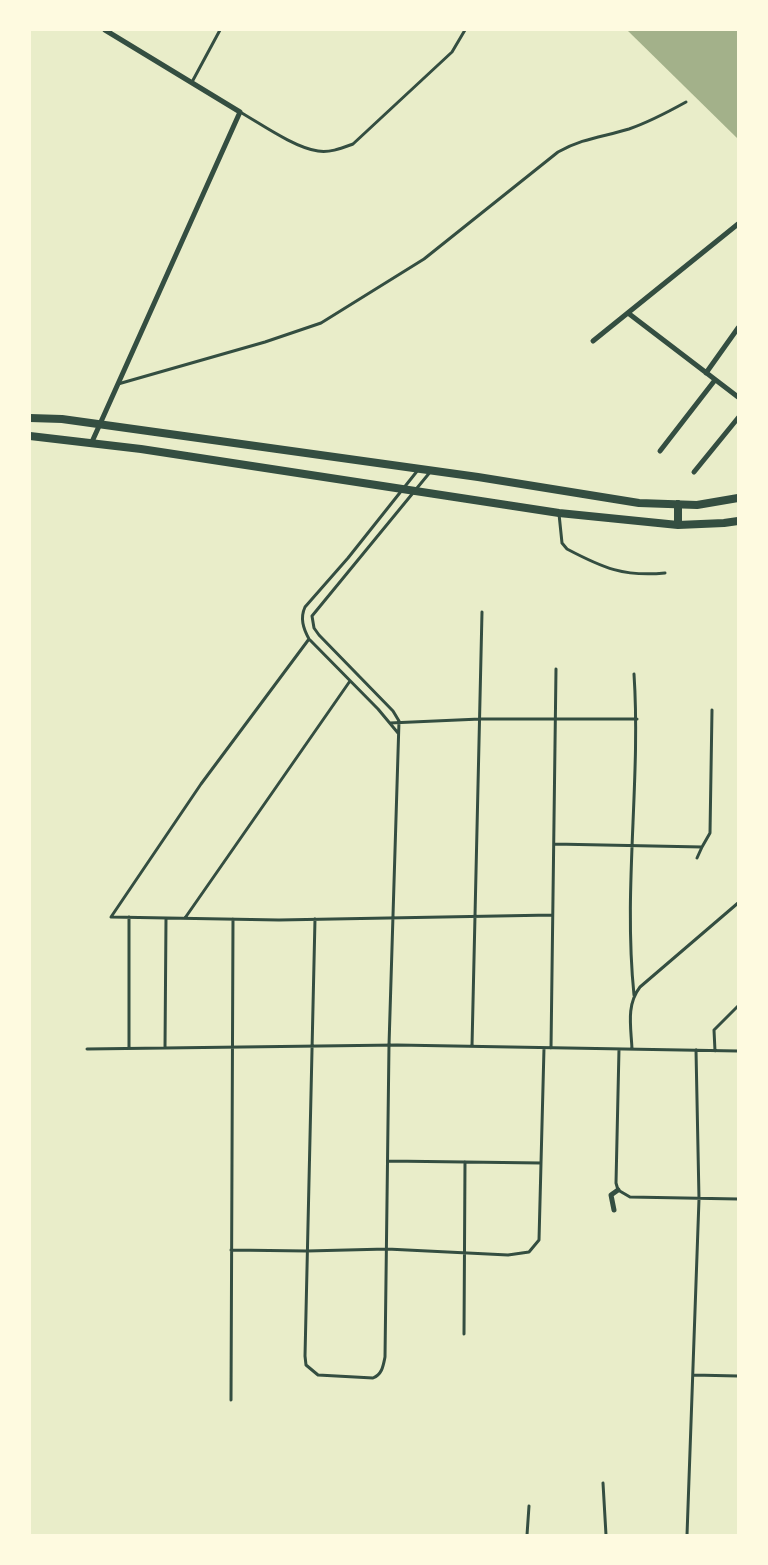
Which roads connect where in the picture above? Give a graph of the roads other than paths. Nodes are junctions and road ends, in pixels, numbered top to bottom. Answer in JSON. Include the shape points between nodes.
{"nodes":[{"id":1,"x":106,"y":30,"type":"edge"},
{"id":2,"x":220,"y":30,"type":"edge"},
{"id":3,"x":465,"y":30,"type":"edge"},
{"id":4,"x":192,"y":82,"type":"junction"},
{"id":5,"x":686,"y":102,"type":"dead end"},
{"id":6,"x":240,"y":112,"type":"junction"},
{"id":7,"x":738,"y":224,"type":"edge"},
{"id":8,"x":628,"y":313,"type":"junction"},
{"id":9,"x":738,"y":328,"type":"edge"},
{"id":10,"x":593,"y":341,"type":"dead end"},
{"id":11,"x":706,"y":373,"type":"junction"},
{"id":12,"x":715,"y":380,"type":"junction"},
{"id":13,"x":117,"y":384,"type":"junction"},
{"id":14,"x":738,"y":397,"type":"edge"},
{"id":15,"x":30,"y":418,"type":"edge"},
{"id":16,"x":738,"y":418,"type":"edge"},
{"id":17,"x":99,"y":424,"type":"junction"},
{"id":18,"x":30,"y":436,"type":"edge"},
{"id":19,"x":91,"y":444,"type":"junction"},
{"id":20,"x":660,"y":451,"type":"dead end"},
{"id":21,"x":419,"y":469,"type":"junction"},
{"id":22,"x":432,"y":471,"type":"junction"},
{"id":23,"x":694,"y":472,"type":"dead end"},
{"id":24,"x":402,"y":490,"type":"junction"},
{"id":25,"x":416,"y":492,"type":"junction"},
{"id":26,"x":738,"y":498,"type":"edge"},
{"id":27,"x":678,"y":504,"type":"junction"},
{"id":28,"x":559,"y":513,"type":"junction"},
{"id":29,"x":738,"y":521,"type":"edge"},
{"id":30,"x":678,"y":525,"type":"junction"},
{"id":31,"x":665,"y":573,"type":"dead end"},
{"id":32,"x":482,"y":612,"type":"dead end"},
{"id":33,"x":309,"y":639,"type":"junction"},
{"id":34,"x":556,"y":669,"type":"dead end"},
{"id":35,"x":634,"y":674,"type":"dead end"},
{"id":36,"x":350,"y":681,"type":"junction"},
{"id":37,"x":712,"y":710,"type":"dead end"},
{"id":38,"x":480,"y":719,"type":"junction"},
{"id":39,"x":556,"y":719,"type":"junction"},
{"id":40,"x":637,"y":719,"type":"junction"},
{"id":41,"x":400,"y":721,"type":"junction"},
{"id":42,"x":390,"y":723,"type":"junction"},
{"id":43,"x":398,"y":733,"type":"junction"},
{"id":44,"x":554,"y":844,"type":"junction"},
{"id":45,"x":632,"y":845,"type":"junction"},
{"id":46,"x":702,"y":847,"type":"junction"},
{"id":47,"x":697,"y":858,"type":"dead end"},
{"id":48,"x":738,"y":903,"type":"edge"},
{"id":49,"x":552,"y":914,"type":"junction"},
{"id":50,"x":476,"y":916,"type":"junction"},
{"id":51,"x":129,"y":917,"type":"junction"},
{"id":52,"x":166,"y":918,"type":"junction"},
{"id":53,"x":185,"y":918,"type":"junction"},
{"id":54,"x":394,"y":918,"type":"junction"},
{"id":55,"x":233,"y":919,"type":"junction"},
{"id":56,"x":314,"y":919,"type":"junction"},
{"id":57,"x":634,"y":995,"type":"junction"},
{"id":58,"x":738,"y":1006,"type":"edge"},
{"id":59,"x":389,"y":1045,"type":"junction"},
{"id":60,"x":312,"y":1046,"type":"junction"},
{"id":61,"x":472,"y":1046,"type":"junction"},
{"id":62,"x":234,"y":1047,"type":"junction"},
{"id":63,"x":129,"y":1048,"type":"junction"},
{"id":64,"x":165,"y":1048,"type":"junction"},
{"id":65,"x":544,"y":1048,"type":"junction"},
{"id":66,"x":551,"y":1048,"type":"junction"},
{"id":67,"x":87,"y":1049,"type":"dead end"},
{"id":68,"x":619,"y":1049,"type":"junction"},
{"id":69,"x":632,"y":1049,"type":"junction"},
{"id":70,"x":696,"y":1050,"type":"junction"},
{"id":71,"x":715,"y":1051,"type":"junction"},
{"id":72,"x":738,"y":1051,"type":"edge"},
{"id":73,"x":388,"y":1161,"type":"junction"},
{"id":74,"x":465,"y":1162,"type":"junction"},
{"id":75,"x":541,"y":1163,"type":"junction"},
{"id":76,"x":618,"y":1190,"type":"junction"},
{"id":77,"x":699,"y":1199,"type":"junction"},
{"id":78,"x":738,"y":1199,"type":"edge"},
{"id":79,"x":614,"y":1210,"type":"dead end"},
{"id":80,"x":387,"y":1249,"type":"junction"},
{"id":81,"x":231,"y":1250,"type":"junction"},
{"id":82,"x":307,"y":1252,"type":"junction"},
{"id":83,"x":464,"y":1252,"type":"junction"},
{"id":84,"x":464,"y":1334,"type":"dead end"},
{"id":85,"x":693,"y":1375,"type":"junction"},
{"id":86,"x":738,"y":1376,"type":"edge"},
{"id":87,"x":231,"y":1400,"type":"dead end"},
{"id":88,"x":604,"y":1483,"type":"dead end"},
{"id":89,"x":529,"y":1506,"type":"dead end"},
{"id":90,"x":527,"y":1535,"type":"edge"},
{"id":91,"x":606,"y":1535,"type":"edge"},
{"id":92,"x":687,"y":1535,"type":"edge"}],
"edges":[{"from":1,"to":4,"type":"street"},
{"from":2,"to":4,"type":"lane"},
{"from":3,"to":6,"type":"lane","via":[[452,52],[353,144],[337,150],[318,151],[297,143]]},
{"from":4,"to":6,"type":"street"},
{"from":5,"to":13,"type":"lane","via":[[630,128],[575,142],[558,152],[424,259],[321,323]]},
{"from":6,"to":13,"type":"street"},
{"from":7,"to":8,"type":"street"},
{"from":8,"to":10,"type":"street"},
{"from":8,"to":11,"type":"street"},
{"from":9,"to":11,"type":"street"},
{"from":11,"to":12,"type":"street"},
{"from":12,"to":14,"type":"street"},
{"from":12,"to":20,"type":"street"},
{"from":13,"to":17,"type":"street"},
{"from":15,"to":17,"type":"street"},
{"from":16,"to":23,"type":"street"},
{"from":17,"to":19,"type":"street"},
{"from":17,"to":21,"type":"street"},
{"from":18,"to":19,"type":"street"},
{"from":19,"to":24,"type":"street"},
{"from":21,"to":22,"type":"street"},
{"from":21,"to":24,"type":"lane"},
{"from":22,"to":25,"type":"lane"},
{"from":22,"to":27,"type":"street","via":[[639,503]]},
{"from":24,"to":25,"type":"street"},
{"from":24,"to":33,"type":"lane","via":[[305,607],[302,622]]},
{"from":25,"to":28,"type":"street"},
{"from":25,"to":41,"type":"lane","via":[[312,616],[319,635]]},
{"from":26,"to":27,"type":"street","via":[[697,505]]},
{"from":27,"to":30,"type":"street"},
{"from":28,"to":30,"type":"street"},
{"from":28,"to":31,"type":"lane","via":[[562,543],[567,549],[621,573]]},
{"from":29,"to":30,"type":"street"},
{"from":32,"to":38,"type":"lane"},
{"from":33,"to":36,"type":"lane"},
{"from":33,"to":51,"type":"lane","via":[[201,784],[111,917]]},
{"from":34,"to":39,"type":"lane"},
{"from":35,"to":40,"type":"lane"},
{"from":36,"to":42,"type":"lane"},
{"from":36,"to":53,"type":"lane"},
{"from":37,"to":46,"type":"lane","via":[[710,832]]},
{"from":38,"to":39,"type":"lane"},
{"from":38,"to":41,"type":"lane"},
{"from":38,"to":50,"type":"lane"},
{"from":39,"to":40,"type":"lane"},
{"from":39,"to":44,"type":"lane"},
{"from":40,"to":45,"type":"lane"},
{"from":41,"to":42,"type":"lane"},
{"from":41,"to":43,"type":"lane"},
{"from":42,"to":43,"type":"lane"},
{"from":43,"to":54,"type":"lane"},
{"from":44,"to":45,"type":"lane"},
{"from":44,"to":49,"type":"lane"},
{"from":45,"to":46,"type":"lane"},
{"from":45,"to":57,"type":"lane","via":[[629,909]]},
{"from":46,"to":47,"type":"lane"},
{"from":48,"to":57,"type":"lane","via":[[640,986]]},
{"from":49,"to":50,"type":"lane"},
{"from":49,"to":66,"type":"lane"},
{"from":50,"to":54,"type":"lane"},
{"from":50,"to":61,"type":"lane"},
{"from":51,"to":52,"type":"lane"},
{"from":51,"to":63,"type":"lane"},
{"from":52,"to":53,"type":"lane"},
{"from":52,"to":64,"type":"lane"},
{"from":53,"to":55,"type":"lane"},
{"from":54,"to":56,"type":"lane"},
{"from":54,"to":59,"type":"lane"},
{"from":55,"to":56,"type":"lane"},
{"from":55,"to":62,"type":"lane"},
{"from":56,"to":60,"type":"lane"},
{"from":57,"to":69,"type":"lane","via":[[630,1013]]},
{"from":58,"to":71,"type":"lane","via":[[714,1030]]},
{"from":59,"to":60,"type":"lane"},
{"from":59,"to":61,"type":"lane"},
{"from":59,"to":73,"type":"lane"},
{"from":60,"to":62,"type":"lane"},
{"from":60,"to":82,"type":"lane"},
{"from":61,"to":65,"type":"lane"},
{"from":62,"to":64,"type":"lane"},
{"from":62,"to":81,"type":"lane"},
{"from":63,"to":64,"type":"lane"},
{"from":63,"to":67,"type":"lane"},
{"from":65,"to":66,"type":"lane"},
{"from":65,"to":75,"type":"lane"},
{"from":66,"to":68,"type":"lane"},
{"from":68,"to":69,"type":"lane"},
{"from":68,"to":76,"type":"lane"},
{"from":69,"to":70,"type":"lane"},
{"from":70,"to":71,"type":"lane"},
{"from":70,"to":77,"type":"lane"},
{"from":71,"to":72,"type":"lane"},
{"from":73,"to":74,"type":"lane"},
{"from":73,"to":80,"type":"lane"},
{"from":74,"to":75,"type":"lane"},
{"from":74,"to":83,"type":"lane"},
{"from":75,"to":83,"type":"lane","via":[[539,1240],[535,1248],[519,1254]]},
{"from":76,"to":77,"type":"lane","via":[[630,1197]]},
{"from":76,"to":79,"type":"street","via":[[611,1194]]},
{"from":77,"to":78,"type":"lane"},
{"from":77,"to":85,"type":"lane"},
{"from":80,"to":82,"type":"lane"},
{"from":80,"to":82,"type":"lane","via":[[385,1357],[379,1376],[372,1378],[318,1375],[306,1364]]},
{"from":80,"to":83,"type":"lane"},
{"from":81,"to":82,"type":"lane"},
{"from":81,"to":87,"type":"lane"},
{"from":83,"to":84,"type":"lane"},
{"from":85,"to":86,"type":"lane"},
{"from":85,"to":92,"type":"lane"},
{"from":88,"to":91,"type":"lane"},
{"from":89,"to":90,"type":"lane"}]}
